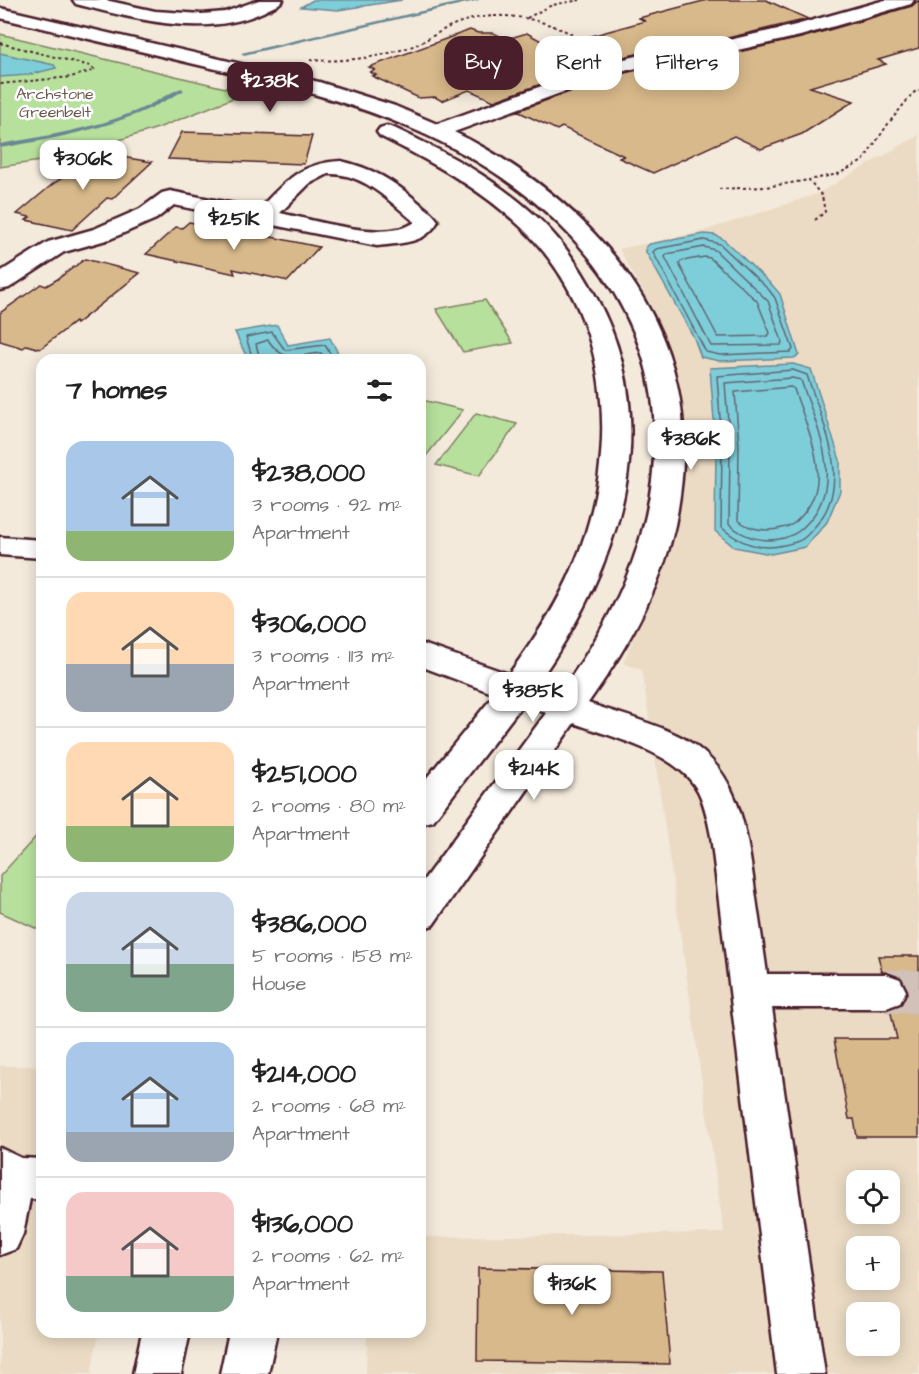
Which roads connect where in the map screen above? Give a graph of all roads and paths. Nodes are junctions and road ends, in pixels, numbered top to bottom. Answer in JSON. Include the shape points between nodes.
{"nodes":[{"id":1,"x":82,"y":0,"type":"edge"},
{"id":2,"x":274,"y":0,"type":"edge"},
{"id":3,"x":580,"y":0,"type":"edge"},
{"id":4,"x":905,"y":0,"type":"edge"},
{"id":5,"x":816,"y":4,"type":"dead end"},
{"id":6,"x":45,"y":8,"type":"dead end"},
{"id":7,"x":24,"y":9,"type":"edge"},
{"id":8,"x":842,"y":17,"type":"junction"},
{"id":9,"x":526,"y":18,"type":"junction"},
{"id":10,"x":0,"y":25,"type":"edge"},
{"id":11,"x":573,"y":34,"type":"dead end"},
{"id":12,"x":308,"y":60,"type":"dead end"},
{"id":13,"x":0,"y":84,"type":"edge"},
{"id":14,"x":919,"y":90,"type":"edge"},
{"id":15,"x":437,"y":131,"type":"junction"},
{"id":16,"x":809,"y":180,"type":"junction"},
{"id":17,"x":719,"y":189,"type":"dead end"},
{"id":18,"x":264,"y":217,"type":"junction"},
{"id":19,"x":815,"y":220,"type":"dead end"},
{"id":20,"x":0,"y":283,"type":"edge"},
{"id":21,"x":0,"y":546,"type":"edge"},
{"id":22,"x":36,"y":549,"type":"edge"},
{"id":23,"x":426,"y":656,"type":"edge"},
{"id":24,"x":516,"y":689,"type":"junction"},
{"id":25,"x":568,"y":709,"type":"junction"},
{"id":26,"x":426,"y":803,"type":"edge"},
{"id":27,"x":426,"y":906,"type":"edge"},
{"id":28,"x":748,"y":991,"type":"junction"},
{"id":29,"x":886,"y":991,"type":"tunnel mouth"},
{"id":30,"x":13,"y":1176,"type":"edge"},
{"id":31,"x":0,"y":1234,"type":"edge"},
{"id":32,"x":165,"y":1338,"type":"edge"},
{"id":33,"x":252,"y":1338,"type":"edge"},
{"id":34,"x":157,"y":1374,"type":"edge"},
{"id":35,"x":244,"y":1374,"type":"edge"},
{"id":36,"x":801,"y":1374,"type":"edge"}],
"edges":[{"from":1,"to":2,"type":"street","via":[[172,20],[206,21],[253,12]]},
{"from":3,"to":9,"type":"path","via":[[552,5]]},
{"from":4,"to":8,"type":"street"},
{"from":5,"to":8,"type":"street"},
{"from":6,"to":7,"type":"street"},
{"from":7,"to":10,"type":"street"},
{"from":7,"to":15,"type":"street","via":[[314,86]]},
{"from":8,"to":15,"type":"street","via":[[698,53],[672,54],[609,68]]},
{"from":9,"to":11,"type":"path"},
{"from":9,"to":12,"type":"path","via":[[456,24],[425,42],[357,60]]},
{"from":10,"to":13,"type":"path","via":[[94,70],[65,78]]},
{"from":10,"to":24,"type":"street","via":[[275,95],[357,121],[420,148],[486,188],[531,225],[569,268],[588,300],[610,358],[618,427],[611,499],[589,566],[550,638]]},
{"from":14,"to":16,"type":"path","via":[[888,124],[863,161],[838,174]]},
{"from":15,"to":25,"type":"street","via":[[538,190],[585,234],[612,266],[633,301],[651,338],[662,378],[669,427],[668,472],[660,523],[627,612],[605,655]]},
{"from":16,"to":17,"type":"path"},
{"from":16,"to":19,"type":"path","via":[[822,196],[825,212]]},
{"from":18,"to":18,"type":"street","via":[[376,239],[406,236],[423,228],[427,221],[372,176],[334,167],[306,176]]},
{"from":18,"to":20,"type":"street","via":[[170,198],[148,214],[102,234],[56,247]]},
{"from":21,"to":22,"type":"street"},
{"from":23,"to":24,"type":"street"},
{"from":24,"to":25,"type":"street"},
{"from":24,"to":26,"type":"street"},
{"from":25,"to":27,"type":"street"},
{"from":25,"to":28,"type":"street","via":[[670,746],[694,761],[716,788],[729,836]]},
{"from":28,"to":29,"type":"street"},
{"from":28,"to":36,"type":"street"},
{"from":30,"to":31,"type":"street"},
{"from":32,"to":34,"type":"street"},
{"from":33,"to":35,"type":"street"}]}
